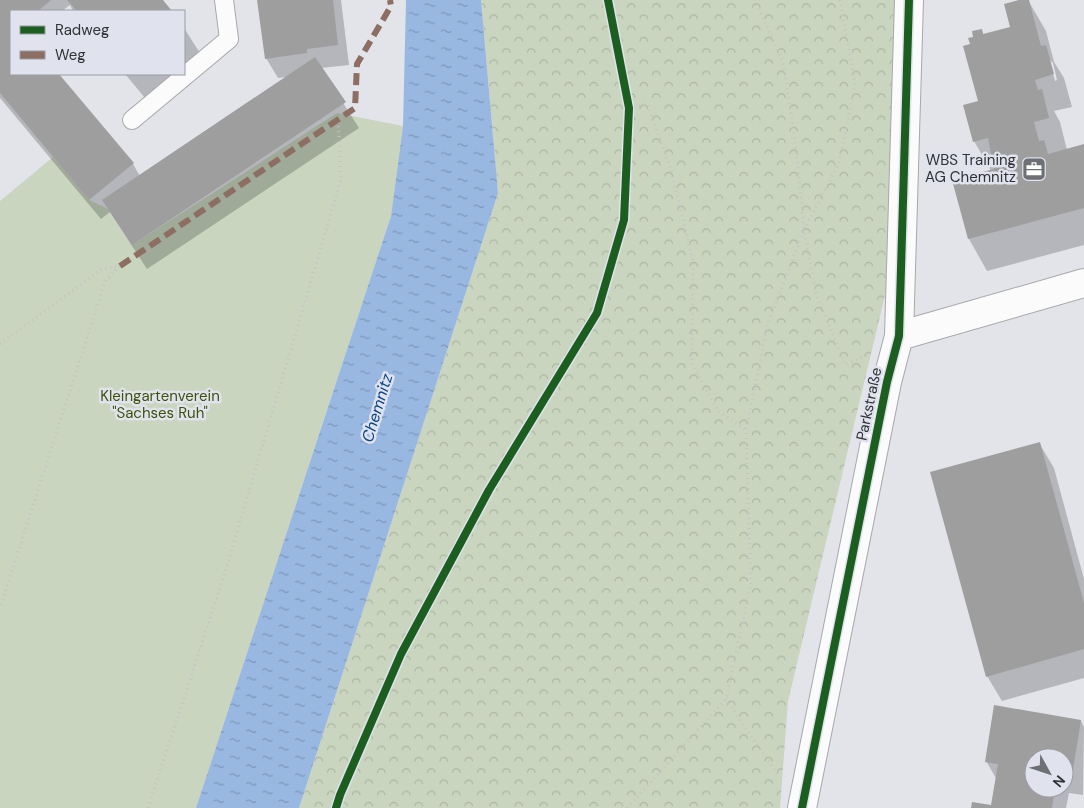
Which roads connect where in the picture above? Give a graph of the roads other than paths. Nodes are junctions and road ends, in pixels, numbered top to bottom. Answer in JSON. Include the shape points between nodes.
{"nodes":[{"id":1,"x":224,"y":0,"type":"edge"},
{"id":2,"x":909,"y":0,"type":"edge"},
{"id":3,"x":132,"y":120,"type":"dead end"},
{"id":4,"x":1084,"y":283,"type":"edge"},
{"id":5,"x":899,"y":336,"type":"junction"},
{"id":6,"x":802,"y":808,"type":"edge"}],
"edges":[{"from":1,"to":3,"type":"lane","via":[[229,40]]},
{"from":2,"to":5,"type":"street","name":"Parkstraße"},
{"from":4,"to":5,"type":"street"},
{"from":5,"to":6,"type":"street","name":"Parkstraße"}]}
